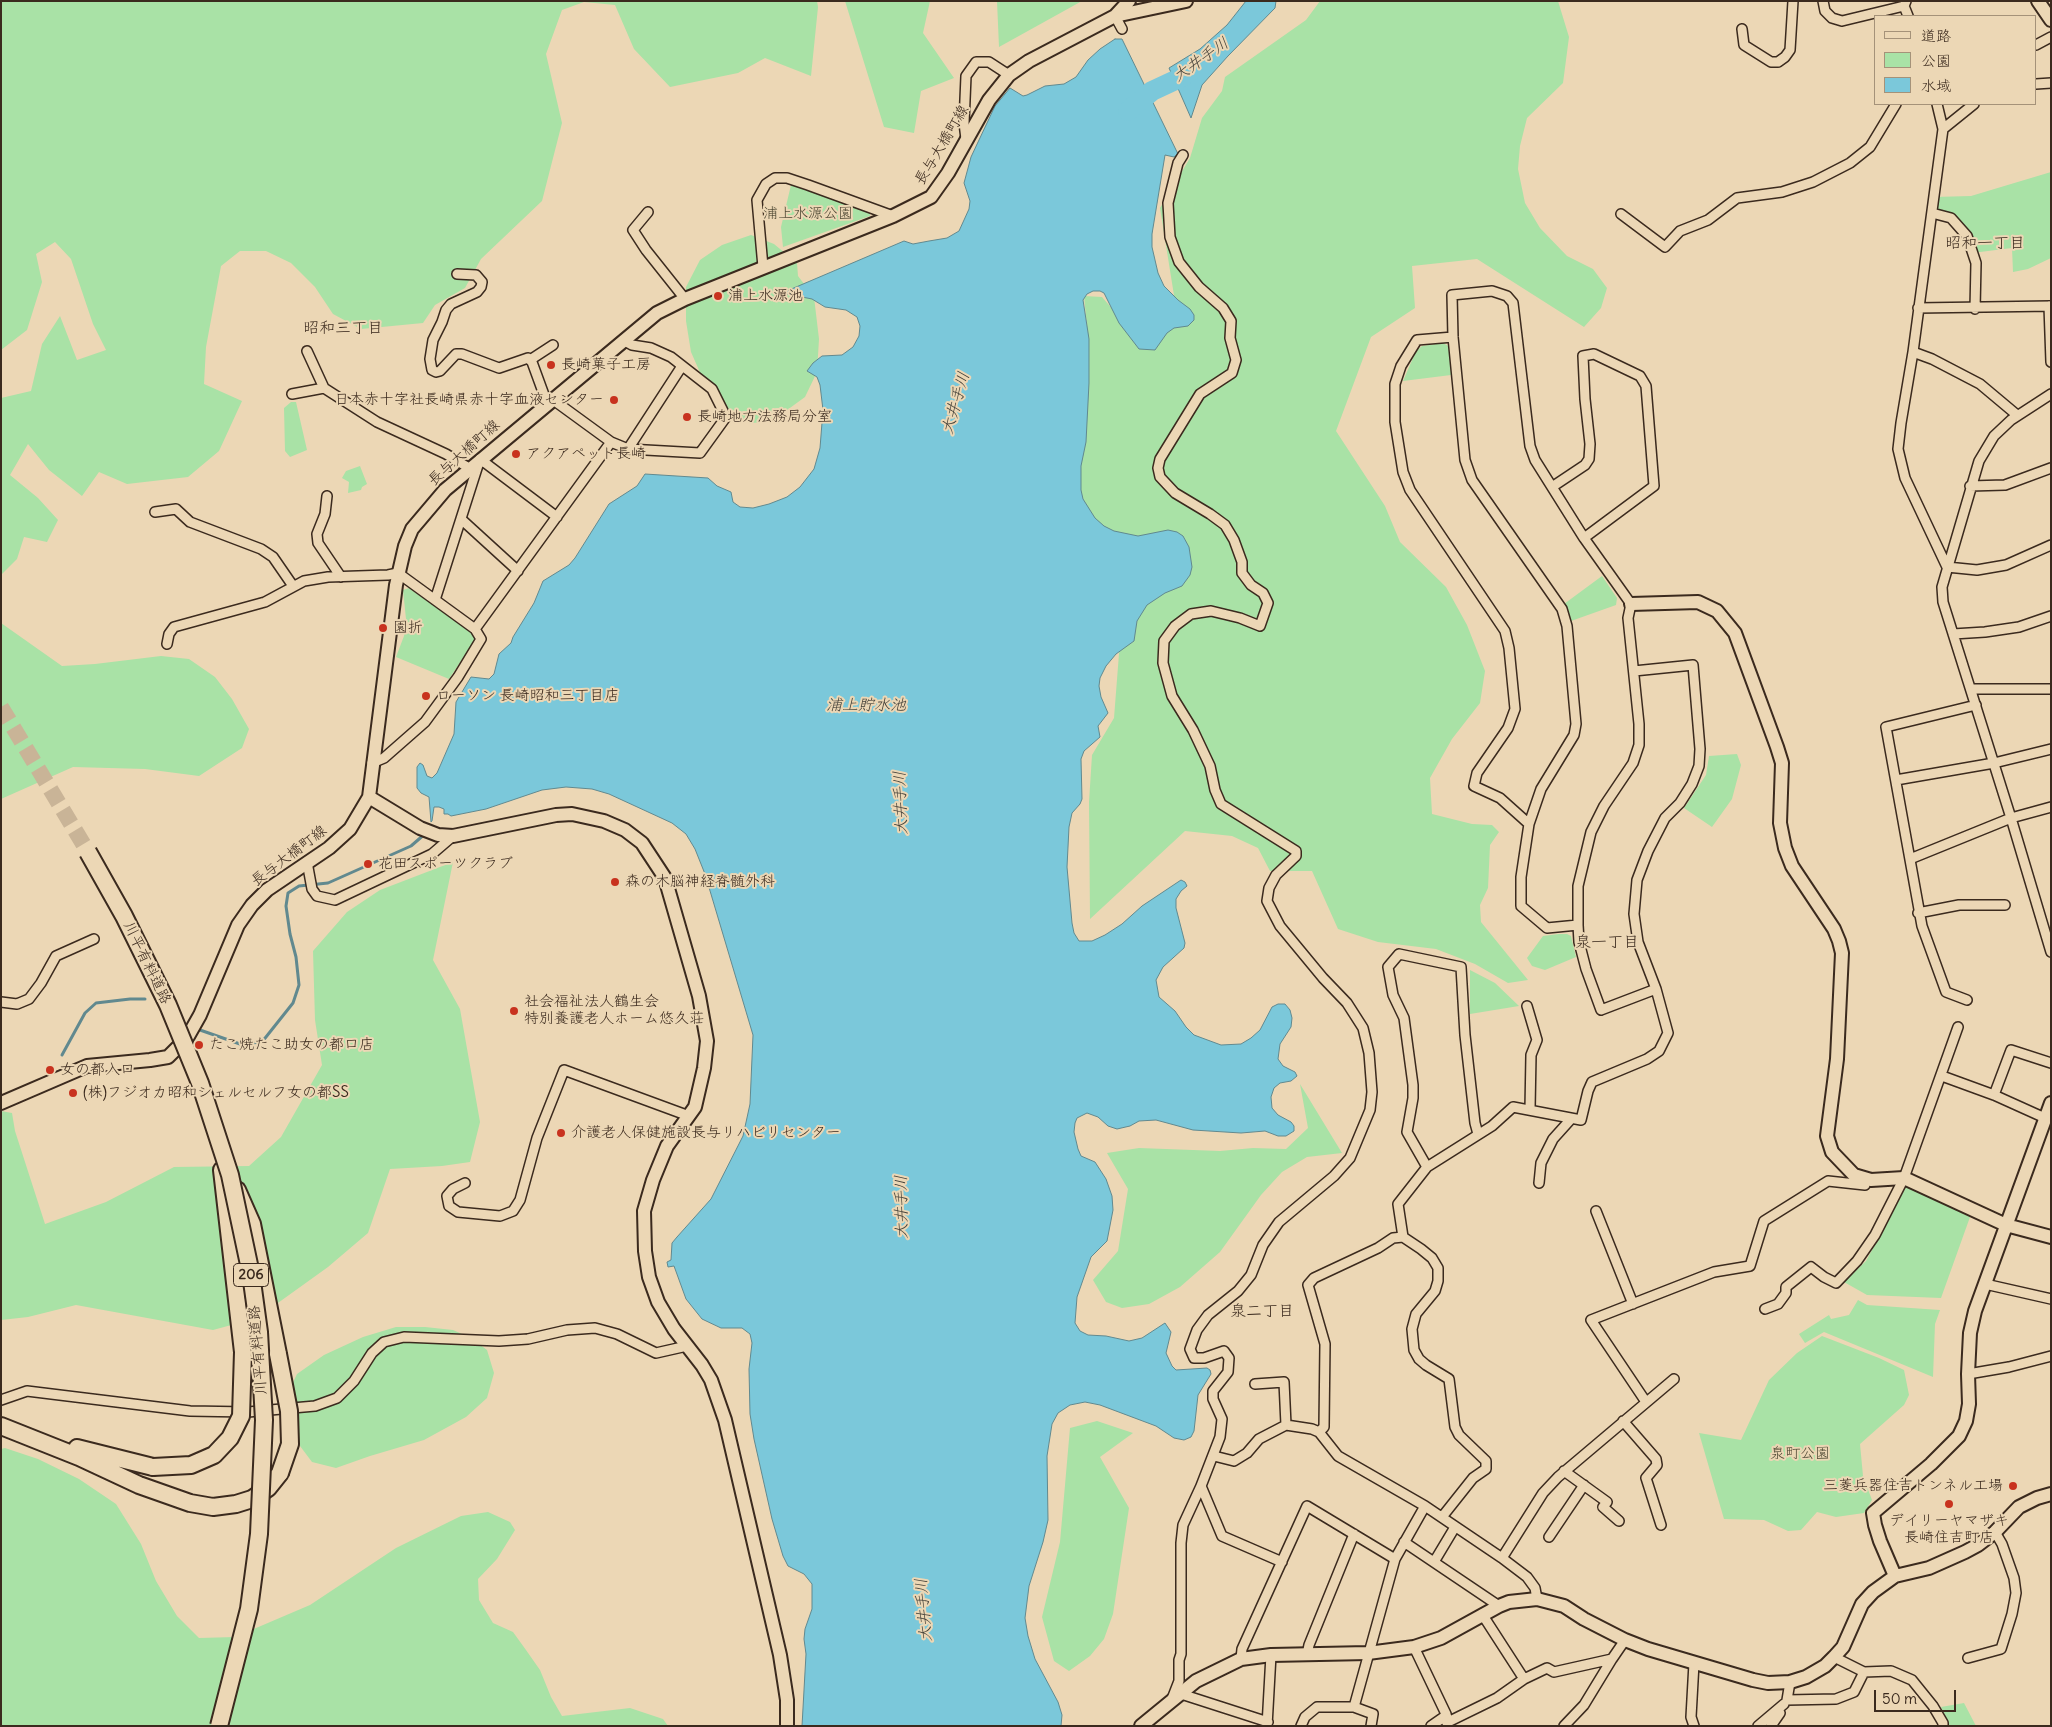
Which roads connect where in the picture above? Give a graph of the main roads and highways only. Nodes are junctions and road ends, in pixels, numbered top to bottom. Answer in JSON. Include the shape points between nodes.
{"nodes":[{"id":1,"x":84,"y":853,"type":"tunnel mouth"},
{"id":2,"x":226,"y":1172,"type":"junction"},
{"id":3,"x":1,"y":1426,"type":"edge"},
{"id":4,"x":19,"y":1433,"type":"junction"},
{"id":5,"x":211,"y":1726,"type":"edge"},
{"id":6,"x":219,"y":1726,"type":"edge"}],
"edges":[{"from":1,"to":2,"type":"highway","name":"川平有料道路","number":"206","via":[[162,1007]]},
{"from":2,"to":4,"type":"highway","bridge":true,"via":[[243,1352],[240,1416],[230,1438],[214,1455],[191,1465],[153,1467]]},
{"from":2,"to":4,"type":"highway","bridge":true,"via":[[252,1224],[290,1411],[290,1444],[280,1473],[268,1488],[252,1499],[213,1507],[190,1503],[139,1485]]},
{"from":2,"to":5,"type":"highway","name":"川平有料道路","number":"206","via":[[252,1333],[256,1465],[252,1533],[241,1607]]},
{"from":2,"to":6,"type":"highway","name":"川平有料道路","number":"206","bridge":true,"via":[[252,1284],[264,1420],[259,1534],[249,1609]]},
{"from":3,"to":4,"type":"highway"}]}
